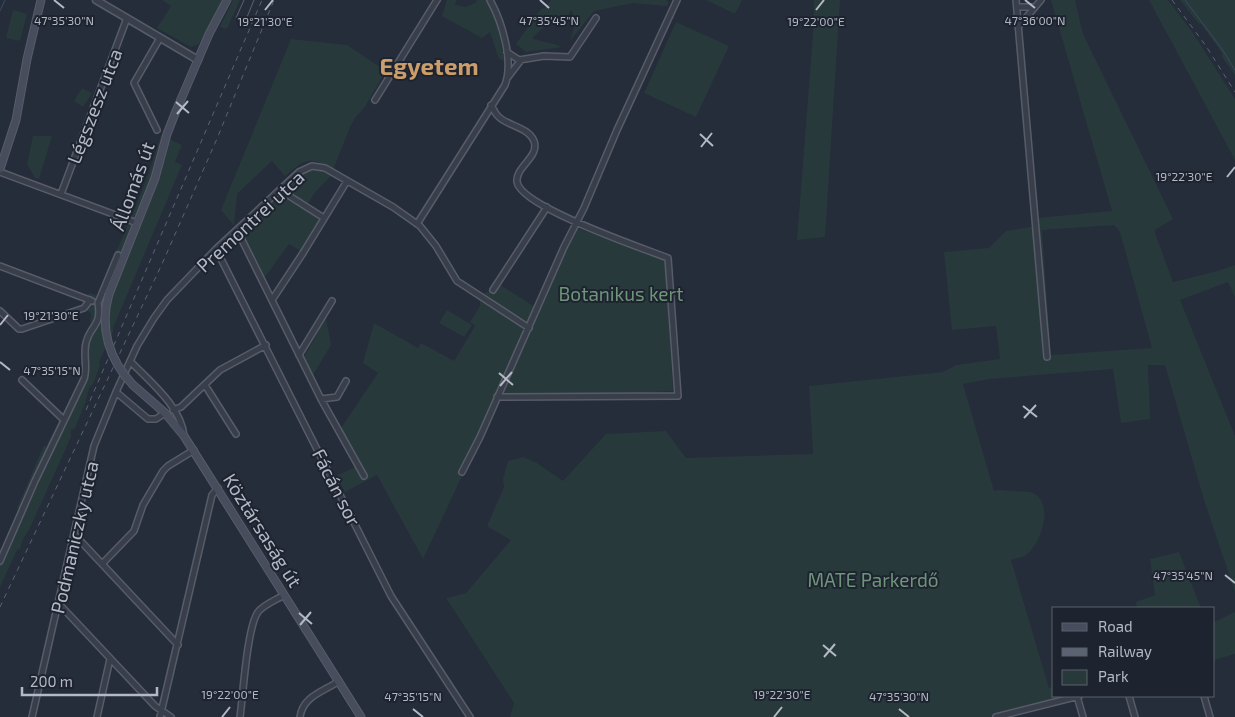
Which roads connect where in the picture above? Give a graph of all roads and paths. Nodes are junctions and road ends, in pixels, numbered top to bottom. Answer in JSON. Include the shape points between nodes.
{"nodes":[{"id":1,"x":41,"y":0,"type":"edge"},
{"id":2,"x":96,"y":0,"type":"edge"},
{"id":3,"x":227,"y":0,"type":"edge"},
{"id":4,"x":437,"y":0,"type":"edge"},
{"id":5,"x":490,"y":0,"type":"edge"},
{"id":6,"x":677,"y":0,"type":"edge"},
{"id":7,"x":1016,"y":0,"type":"edge"},
{"id":8,"x":1041,"y":0,"type":"edge"},
{"id":9,"x":1017,"y":6,"type":"junction"},
{"id":10,"x":1035,"y":6,"type":"junction"},
{"id":11,"x":127,"y":18,"type":"junction"},
{"id":12,"x":596,"y":18,"type":"dead end"},
{"id":13,"x":1019,"y":26,"type":"junction"},
{"id":14,"x":160,"y":38,"type":"junction"},
{"id":15,"x":507,"y":52,"type":"junction"},
{"id":16,"x":198,"y":60,"type":"junction"},
{"id":17,"x":521,"y":60,"type":"junction"},
{"id":18,"x":508,"y":77,"type":"junction"},
{"id":19,"x":375,"y":100,"type":"dead end"},
{"id":20,"x":491,"y":105,"type":"junction"},
{"id":21,"x":484,"y":116,"type":"junction"},
{"id":22,"x":498,"y":117,"type":"junction"},
{"id":23,"x":157,"y":130,"type":"dead end"},
{"id":24,"x":0,"y":171,"type":"edge"},
{"id":25,"x":347,"y":181,"type":"junction"},
{"id":26,"x":280,"y":190,"type":"junction"},
{"id":27,"x":61,"y":194,"type":"junction"},
{"id":28,"x":547,"y":207,"type":"junction"},
{"id":29,"x":324,"y":218,"type":"junction"},
{"id":30,"x":137,"y":222,"type":"junction"},
{"id":31,"x":576,"y":223,"type":"junction"},
{"id":32,"x":416,"y":224,"type":"junction"},
{"id":33,"x":236,"y":230,"type":"junction"},
{"id":34,"x":216,"y":249,"type":"junction"},
{"id":35,"x":118,"y":255,"type":"dead end"},
{"id":36,"x":0,"y":266,"type":"edge"},
{"id":37,"x":494,"y":290,"type":"dead end"},
{"id":38,"x":90,"y":300,"type":"junction"},
{"id":39,"x":272,"y":300,"type":"junction"},
{"id":40,"x":332,"y":301,"type":"dead end"},
{"id":41,"x":98,"y":303,"type":"junction"},
{"id":42,"x":0,"y":311,"type":"edge"},
{"id":43,"x":529,"y":328,"type":"junction"},
{"id":44,"x":266,"y":345,"type":"junction"},
{"id":45,"x":299,"y":355,"type":"junction"},
{"id":46,"x":1047,"y":357,"type":"dead end"},
{"id":47,"x":130,"y":361,"type":"junction"},
{"id":48,"x":22,"y":380,"type":"dead end"},
{"id":49,"x":346,"y":381,"type":"dead end"},
{"id":50,"x":133,"y":385,"type":"joint"},
{"id":51,"x":204,"y":385,"type":"junction"},
{"id":52,"x":116,"y":392,"type":"junction"},
{"id":53,"x":497,"y":398,"type":"junction"},
{"id":54,"x":321,"y":400,"type":"junction"},
{"id":55,"x":173,"y":410,"type":"junction"},
{"id":56,"x":165,"y":413,"type":"junction"},
{"id":57,"x":63,"y":419,"type":"junction"},
{"id":58,"x":236,"y":434,"type":"dead end"},
{"id":59,"x":184,"y":436,"type":"junction"},
{"id":60,"x":194,"y":450,"type":"junction"},
{"id":61,"x":462,"y":472,"type":"dead end"},
{"id":62,"x":364,"y":476,"type":"dead end"},
{"id":63,"x":218,"y":488,"type":"junction"},
{"id":64,"x":74,"y":534,"type":"junction"},
{"id":65,"x":0,"y":561,"type":"edge"},
{"id":66,"x":102,"y":564,"type":"junction"},
{"id":67,"x":284,"y":595,"type":"junction"},
{"id":68,"x":58,"y":604,"type":"junction"},
{"id":69,"x":178,"y":645,"type":"junction"},
{"id":70,"x":110,"y":659,"type":"junction"},
{"id":71,"x":339,"y":682,"type":"junction"},
{"id":72,"x":1075,"y":697,"type":"edge"},
{"id":73,"x":1078,"y":697,"type":"edge"},
{"id":74,"x":1129,"y":697,"type":"edge"},
{"id":75,"x":1204,"y":697,"type":"edge"},
{"id":76,"x":162,"y":710,"type":"junction"},
{"id":77,"x":1016,"y":715,"type":"edge"},
{"id":78,"x":32,"y":717,"type":"edge"},
{"id":79,"x":97,"y":717,"type":"edge"},
{"id":80,"x":160,"y":717,"type":"edge"},
{"id":81,"x":171,"y":717,"type":"edge"},
{"id":82,"x":240,"y":717,"type":"edge"},
{"id":83,"x":300,"y":717,"type":"edge"},
{"id":84,"x":361,"y":717,"type":"edge"},
{"id":85,"x":470,"y":717,"type":"edge"},
{"id":86,"x":996,"y":717,"type":"edge"},
{"id":87,"x":1083,"y":717,"type":"edge"},
{"id":88,"x":1135,"y":717,"type":"edge"},
{"id":89,"x":1210,"y":717,"type":"edge"}],
"edges":[{"from":1,"to":24,"type":"main road","via":[[14,126]]},
{"from":2,"to":11,"type":"street"},
{"from":3,"to":16,"type":"main road","name":"Állomás út"},
{"from":4,"to":19,"type":"street"},
{"from":5,"to":15,"type":"street"},
{"from":6,"to":31,"type":"street"},
{"from":7,"to":9,"type":"street"},
{"from":8,"to":10,"type":"street"},
{"from":9,"to":10,"type":"street"},
{"from":9,"to":13,"type":"street"},
{"from":10,"to":13,"type":"street"},
{"from":11,"to":14,"type":"street"},
{"from":11,"to":27,"type":"street","name":"Légszesz utca"},
{"from":12,"to":17,"type":"street","via":[[570,58],[544,56]]},
{"from":13,"to":46,"type":"street"},
{"from":14,"to":16,"type":"street"},
{"from":14,"to":23,"type":"street","via":[[134,83]]},
{"from":15,"to":17,"type":"street"},
{"from":15,"to":18,"type":"street"},
{"from":16,"to":30,"type":"main road","name":"Állomás út","via":[[167,134],[156,178]]},
{"from":17,"to":18,"type":"street"},
{"from":18,"to":20,"type":"street"},
{"from":20,"to":21,"type":"street"},
{"from":20,"to":22,"type":"street"},
{"from":21,"to":22,"type":"street"},
{"from":21,"to":32,"type":"street"},
{"from":22,"to":28,"type":"street","via":[[533,139],[534,149],[518,176],[518,182],[522,190]]},
{"from":24,"to":27,"type":"street"},
{"from":25,"to":26,"type":"street","name":"Premontrei utca","via":[[325,168],[312,166],[299,172]]},
{"from":25,"to":29,"type":"street"},
{"from":25,"to":32,"type":"street","name":"Premontrei utca"},
{"from":26,"to":29,"type":"street"},
{"from":26,"to":33,"type":"street","name":"Premontrei utca"},
{"from":27,"to":30,"type":"street"},
{"from":28,"to":31,"type":"street"},
{"from":28,"to":37,"type":"street"},
{"from":29,"to":39,"type":"street"},
{"from":30,"to":50,"type":"main road","name":"Állomás út","bridge":true,"via":[[109,294],[105,320],[108,343],[116,363]]},
{"from":31,"to":43,"type":"street"},
{"from":31,"to":53,"type":"street","via":[[668,258],[678,396]]},
{"from":32,"to":43,"type":"street","name":"Premontrei utca","via":[[436,246],[456,281]]},
{"from":33,"to":34,"type":"street","name":"Premontrei utca"},
{"from":33,"to":39,"type":"street"},
{"from":34,"to":44,"type":"street","name":"Fácán sor"},
{"from":34,"to":47,"type":"street","name":"Premontrei utca","via":[[158,312]]},
{"from":35,"to":41,"type":"street","name":"Állomás út"},
{"from":36,"to":38,"type":"street"},
{"from":38,"to":41,"type":"street"},
{"from":38,"to":42,"type":"street","via":[[84,308],[22,329],[18,329]]},
{"from":39,"to":45,"type":"street"},
{"from":40,"to":45,"type":"street"},
{"from":41,"to":57,"type":"street","name":"Állomás út","via":[[99,317],[85,345],[86,374]]},
{"from":43,"to":53,"type":"street"},
{"from":44,"to":51,"type":"street","via":[[225,366]]},
{"from":44,"to":85,"type":"street","name":"Fácán sor","via":[[391,596]]},
{"from":45,"to":54,"type":"street"},
{"from":47,"to":52,"type":"street","name":"Podmaniczky utca"},
{"from":47,"to":55,"type":"street","name":"Köztársaság út"},
{"from":48,"to":57,"type":"street"},
{"from":49,"to":54,"type":"street","via":[[338,397]]},
{"from":50,"to":56,"type":"main road","name":"Köztársaság út"},
{"from":51,"to":55,"type":"street","via":[[181,407]]},
{"from":51,"to":58,"type":"street"},
{"from":52,"to":56,"type":"street","via":[[148,419],[156,419]]},
{"from":52,"to":64,"type":"street","name":"Podmaniczky utca","via":[[94,446]]},
{"from":53,"to":61,"type":"street"},
{"from":54,"to":62,"type":"street"},
{"from":55,"to":59,"type":"street","name":"Köztársaság út"},
{"from":56,"to":59,"type":"main road","name":"Köztársaság út"},
{"from":57,"to":65,"type":"street","name":"Állomás út"},
{"from":59,"to":60,"type":"main road","name":"Köztársaság út"},
{"from":60,"to":63,"type":"main road","name":"Köztársaság út"},
{"from":60,"to":66,"type":"street","via":[[163,471],[143,505],[134,531]]},
{"from":63,"to":67,"type":"main road","name":"Köztársaság út"},
{"from":63,"to":69,"type":"street","via":[[212,495]]},
{"from":64,"to":66,"type":"street"},
{"from":64,"to":68,"type":"street","name":"Podmaniczky utca"},
{"from":66,"to":69,"type":"street"},
{"from":67,"to":71,"type":"main road","name":"Köztársaság út"},
{"from":67,"to":82,"type":"street","via":[[259,611],[254,620]]},
{"from":68,"to":70,"type":"street"},
{"from":68,"to":78,"type":"street","name":"Podmaniczky utca"},
{"from":69,"to":76,"type":"street"},
{"from":70,"to":76,"type":"street"},
{"from":70,"to":79,"type":"street"},
{"from":71,"to":83,"type":"street","via":[[306,701]]},
{"from":71,"to":84,"type":"main road","name":"Köztársaság út"},
{"from":72,"to":77,"type":"street"},
{"from":73,"to":87,"type":"street"},
{"from":74,"to":88,"type":"street"},
{"from":75,"to":89,"type":"street"},
{"from":76,"to":80,"type":"street"},
{"from":76,"to":81,"type":"street"},
{"from":77,"to":86,"type":"street"}]}
